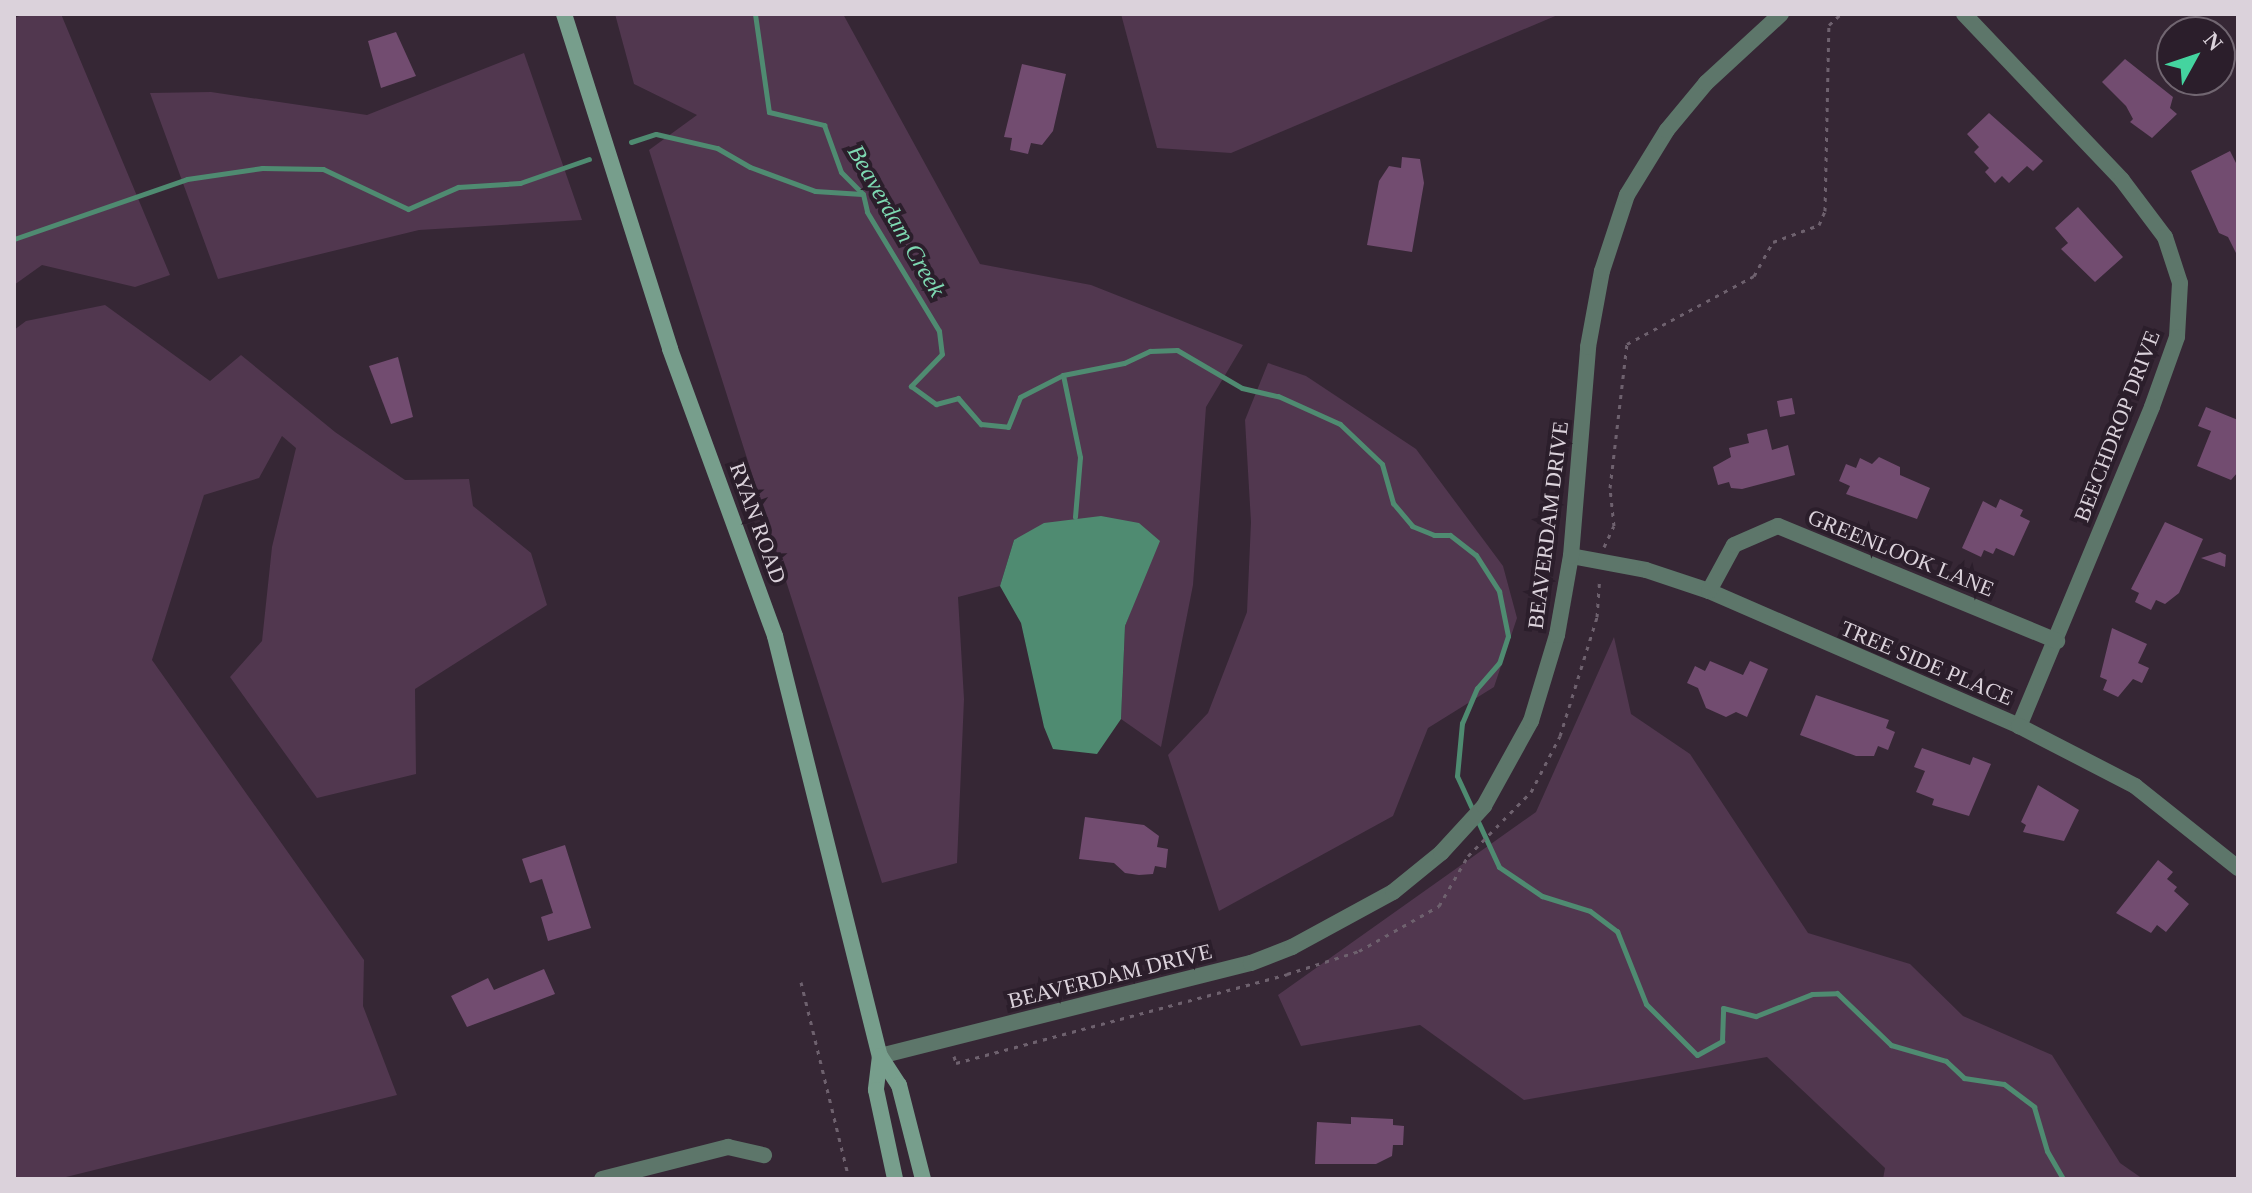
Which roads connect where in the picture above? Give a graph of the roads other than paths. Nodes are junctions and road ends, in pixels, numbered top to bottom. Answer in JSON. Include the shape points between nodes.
{"nodes":[{"id":1,"x":564,"y":14,"type":"edge"},
{"id":2,"x":1781,"y":14,"type":"edge"},
{"id":3,"x":1964,"y":14,"type":"edge"},
{"id":4,"x":1571,"y":556,"type":"junction"},
{"id":5,"x":1709,"y":591,"type":"junction"},
{"id":6,"x":2057,"y":641,"type":"junction"},
{"id":7,"x":2019,"y":726,"type":"junction"},
{"id":8,"x":2238,"y":868,"type":"edge"},
{"id":9,"x":880,"y":1056,"type":"junction"},
{"id":10,"x":764,"y":1155,"type":"dead end"},
{"id":11,"x":602,"y":1179,"type":"edge"},
{"id":12,"x":895,"y":1179,"type":"edge"},
{"id":13,"x":923,"y":1179,"type":"edge"}],
"edges":[{"from":1,"to":9,"type":"main road","name":"RYAN ROAD","via":[[670,349],[775,636]]},
{"from":2,"to":4,"type":"street","name":"BEAVERDAM DRIVE","via":[[1706,83],[1667,130],[1627,195],[1602,271],[1588,347]]},
{"from":3,"to":6,"type":"street","name":"BEECHDROP DRIVE","via":[[2122,180],[2165,237],[2180,283],[2177,337]]},
{"from":4,"to":5,"type":"street","name":"TREE SIDE PLACE"},
{"from":4,"to":9,"type":"street","name":"BEAVERDAM DRIVE","via":[[1543,690],[1510,766],[1484,806],[1441,853],[1360,913],[1251,963]]},
{"from":5,"to":6,"type":"street","name":"GREENLOOK LANE","via":[[1734,545],[1778,526]]},
{"from":5,"to":7,"type":"street","name":"TREE SIDE PLACE"},
{"from":6,"to":7,"type":"street","name":"BEECHDROP DRIVE"},
{"from":7,"to":8,"type":"street","name":"TREE SIDE PLACE","via":[[2135,786]]},
{"from":9,"to":12,"type":"main road","name":"RYAN ROAD","via":[[876,1090]]},
{"from":9,"to":13,"type":"main road","name":"RYAN ROAD","via":[[899,1085]]},
{"from":10,"to":11,"type":"street","via":[[728,1147]]}]}
